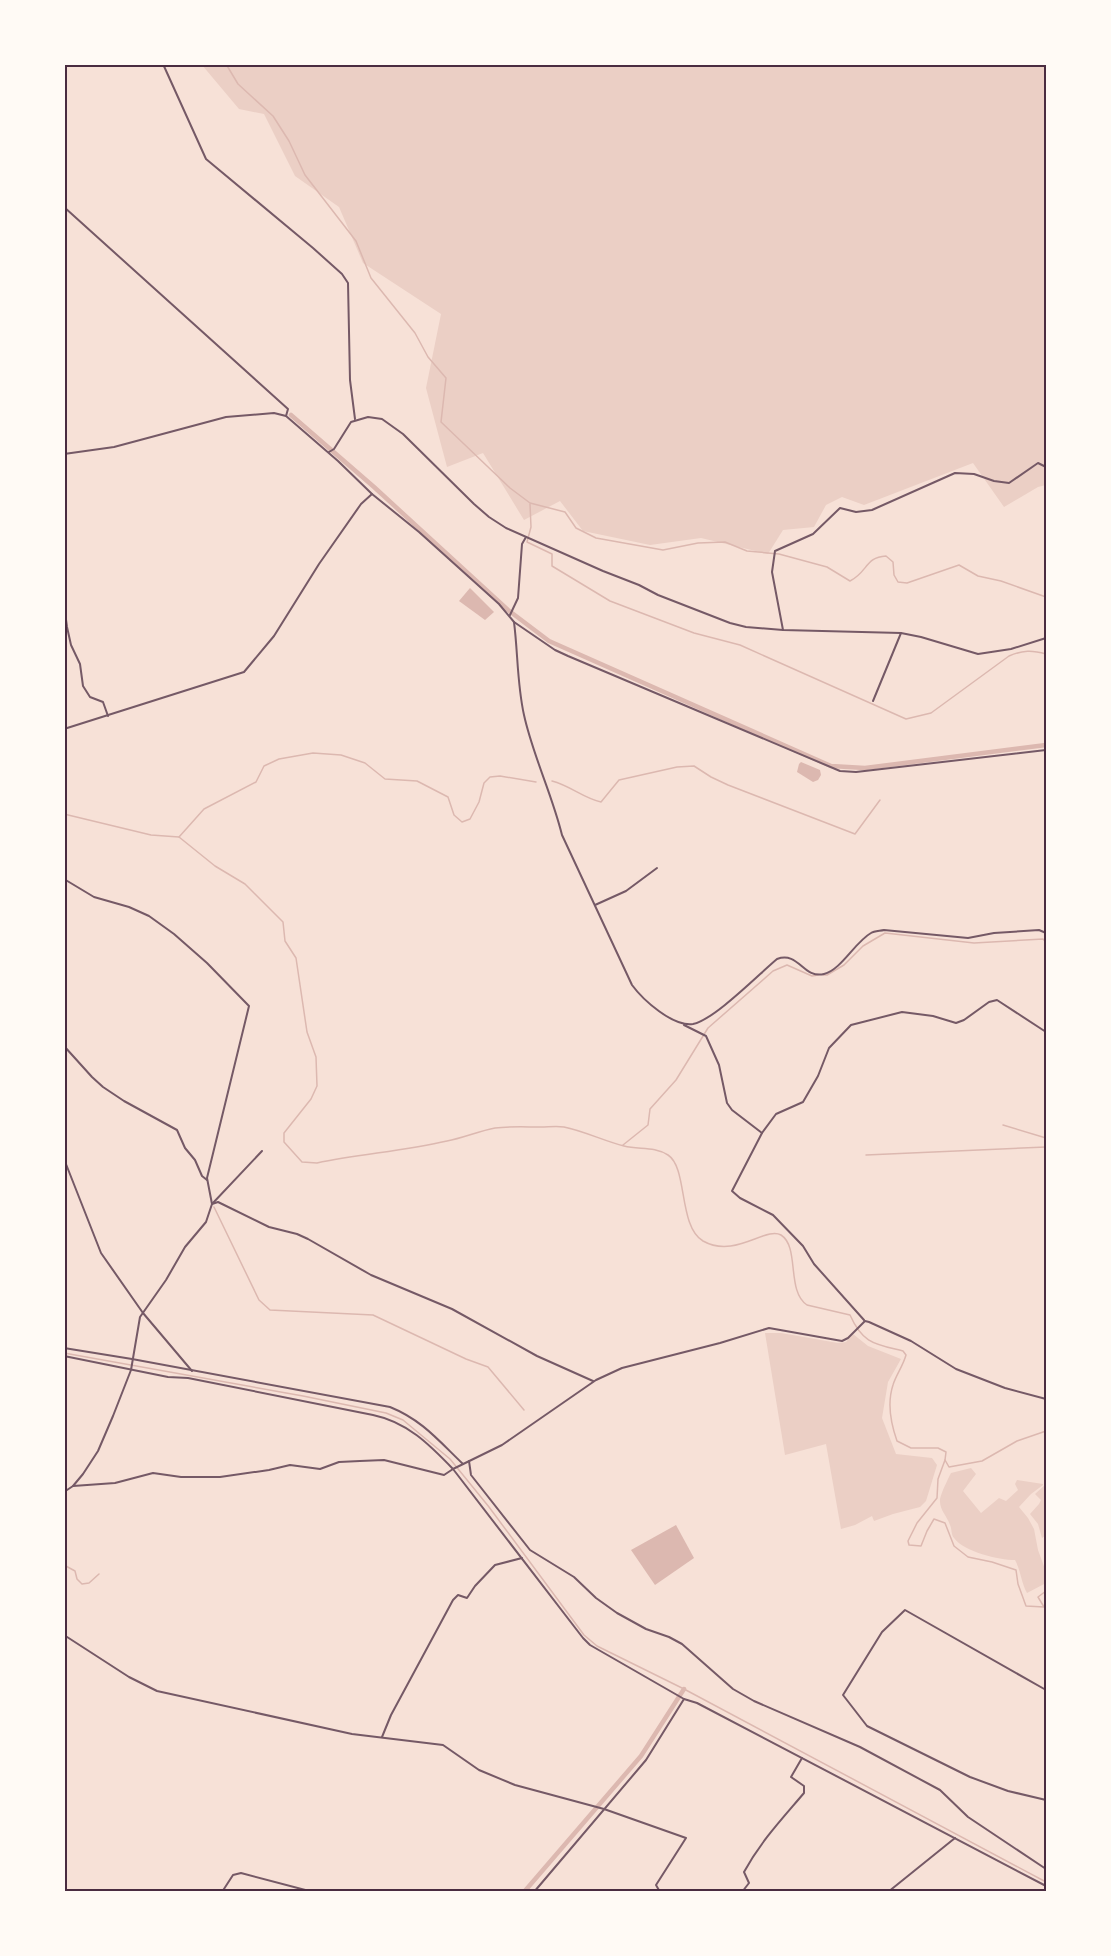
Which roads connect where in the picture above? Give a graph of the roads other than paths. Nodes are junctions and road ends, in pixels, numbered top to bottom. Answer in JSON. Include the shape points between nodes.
{"nodes":[{"id":1,"x":163,"y":64,"type":"edge"},
{"id":2,"x":64,"y":207,"type":"edge"},
{"id":3,"x":286,"y":416,"type":"junction"},
{"id":4,"x":356,"y":421,"type":"junction"},
{"id":5,"x":328,"y":453,"type":"junction"},
{"id":6,"x":64,"y":454,"type":"edge"},
{"id":7,"x":1047,"y":467,"type":"edge"},
{"id":8,"x":372,"y":494,"type":"junction"},
{"id":9,"x":526,"y":537,"type":"junction"},
{"id":10,"x":64,"y":605,"type":"edge"},
{"id":11,"x":510,"y":615,"type":"junction"},
{"id":12,"x":514,"y":621,"type":"junction"},
{"id":13,"x":783,"y":630,"type":"junction"},
{"id":14,"x":901,"y":633,"type":"junction"},
{"id":15,"x":1047,"y":638,"type":"edge"},
{"id":16,"x":873,"y":701,"type":"dead end"},
{"id":17,"x":108,"y":716,"type":"junction"},
{"id":18,"x":64,"y":729,"type":"edge"},
{"id":19,"x":1047,"y":750,"type":"edge"},
{"id":20,"x":657,"y":868,"type":"dead end"},
{"id":21,"x":64,"y":879,"type":"edge"},
{"id":22,"x":595,"y":905,"type":"junction"},
{"id":23,"x":1047,"y":933,"type":"edge"},
{"id":24,"x":681,"y":1024,"type":"junction"},
{"id":25,"x":1047,"y":1032,"type":"edge"},
{"id":26,"x":64,"y":1046,"type":"edge"},
{"id":27,"x":762,"y":1133,"type":"junction"},
{"id":28,"x":262,"y":1151,"type":"dead end"},
{"id":29,"x":64,"y":1159,"type":"edge"},
{"id":30,"x":207,"y":1181,"type":"junction"},
{"id":31,"x":212,"y":1204,"type":"junction"},
{"id":32,"x":143,"y":1313,"type":"junction"},
{"id":33,"x":865,"y":1321,"type":"junction"},
{"id":34,"x":64,"y":1348,"type":"edge"},
{"id":35,"x":64,"y":1356,"type":"edge"},
{"id":36,"x":132,"y":1360,"type":"junction"},
{"id":37,"x":131,"y":1370,"type":"junction"},
{"id":38,"x":192,"y":1371,"type":"junction"},
{"id":39,"x":594,"y":1381,"type":"junction"},
{"id":40,"x":1047,"y":1399,"type":"edge"},
{"id":41,"x":469,"y":1461,"type":"junction"},
{"id":42,"x":462,"y":1464,"type":"junction"},
{"id":43,"x":455,"y":1468,"type":"junction"},
{"id":44,"x":73,"y":1486,"type":"junction"},
{"id":45,"x":64,"y":1492,"type":"edge"},
{"id":46,"x":522,"y":1558,"type":"junction"},
{"id":47,"x":64,"y":1635,"type":"edge"},
{"id":48,"x":1047,"y":1690,"type":"edge"},
{"id":49,"x":684,"y":1699,"type":"junction"},
{"id":50,"x":382,"y":1737,"type":"junction"},
{"id":51,"x":802,"y":1758,"type":"junction"},
{"id":52,"x":1047,"y":1800,"type":"edge"},
{"id":53,"x":604,"y":1809,"type":"junction"},
{"id":54,"x":955,"y":1838,"type":"junction"},
{"id":55,"x":1047,"y":1869,"type":"edge"},
{"id":56,"x":1047,"y":1886,"type":"edge"},
{"id":57,"x":222,"y":1892,"type":"edge"},
{"id":58,"x":313,"y":1892,"type":"edge"},
{"id":59,"x":534,"y":1892,"type":"edge"},
{"id":60,"x":660,"y":1892,"type":"edge"},
{"id":61,"x":742,"y":1892,"type":"edge"},
{"id":62,"x":888,"y":1892,"type":"edge"}],
"edges":[{"from":1,"to":4,"type":"street","via":[[206,159],[313,248],[348,283],[350,380]]},
{"from":2,"to":3,"type":"street","via":[[288,409]]},
{"from":3,"to":5,"type":"street"},
{"from":3,"to":6,"type":"street","via":[[274,413],[226,417],[114,447]]},
{"from":4,"to":5,"type":"street","via":[[351,422]]},
{"from":4,"to":9,"type":"street","via":[[368,417],[392,424],[489,517]]},
{"from":5,"to":8,"type":"street"},
{"from":7,"to":13,"type":"street","via":[[1038,463],[1009,483],[955,473],[872,510],[840,508],[813,534],[775,551],[772,572]]},
{"from":8,"to":11,"type":"street"},
{"from":8,"to":17,"type":"street","via":[[361,504],[250,667]]},
{"from":9,"to":11,"type":"street","via":[[522,544],[518,598]]},
{"from":9,"to":13,"type":"street","via":[[713,617],[746,627]]},
{"from":10,"to":17,"type":"street","via":[[83,686],[90,697],[103,702]]},
{"from":11,"to":12,"type":"street"},
{"from":12,"to":19,"type":"street","via":[[568,656],[840,771]]},
{"from":12,"to":22,"type":"street","via":[[525,718],[562,835]]},
{"from":13,"to":14,"type":"street"},
{"from":14,"to":15,"type":"street","via":[[978,654]]},
{"from":14,"to":16,"type":"street"},
{"from":17,"to":18,"type":"street"},
{"from":20,"to":22,"type":"street","via":[[626,891]]},
{"from":21,"to":30,"type":"street","via":[[94,897],[149,916],[207,963],[249,1006]]},
{"from":22,"to":24,"type":"street","via":[[632,985],[658,1011]]},
{"from":23,"to":24,"type":"street","via":[[994,933],[968,939],[885,930],[871,932],[824,974],[810,973],[785,956],[710,1016],[693,1024]]},
{"from":24,"to":27,"type":"street","via":[[706,1036],[719,1065],[727,1103]]},
{"from":25,"to":27,"type":"street","via":[[997,1000],[956,1023],[902,1012],[851,1025],[829,1048],[803,1102],[776,1114]]},
{"from":26,"to":30,"type":"street","via":[[103,1087],[177,1130]]},
{"from":27,"to":33,"type":"street","via":[[732,1191],[773,1215]]},
{"from":28,"to":31,"type":"street"},
{"from":29,"to":32,"type":"street","via":[[101,1253]]},
{"from":30,"to":31,"type":"street"},
{"from":31,"to":32,"type":"street","via":[[206,1222],[184,1247]]},
{"from":31,"to":39,"type":"street","via":[[218,1202],[269,1227],[297,1234],[371,1275],[452,1309],[537,1356]]},
{"from":32,"to":36,"type":"street"},
{"from":32,"to":38,"type":"street"},
{"from":33,"to":39,"type":"street","via":[[842,1341],[769,1328],[622,1368]]},
{"from":33,"to":40,"type":"street","via":[[911,1341],[956,1369]]},
{"from":34,"to":36,"type":"street"},
{"from":35,"to":37,"type":"street"},
{"from":36,"to":37,"type":"street"},
{"from":36,"to":38,"type":"street"},
{"from":37,"to":43,"type":"street","via":[[391,1419],[410,1429]]},
{"from":37,"to":44,"type":"street","via":[[98,1450]]},
{"from":38,"to":42,"type":"street","via":[[390,1407],[426,1428]]},
{"from":39,"to":41,"type":"street","via":[[502,1445]]},
{"from":41,"to":42,"type":"street"},
{"from":41,"to":55,"type":"street","via":[[471,1475],[530,1550],[574,1578],[596,1598],[646,1629],[682,1644],[728,1685],[754,1701],[860,1747],[940,1790],[968,1817]]},
{"from":42,"to":43,"type":"street"},
{"from":43,"to":44,"type":"street","via":[[444,1475],[393,1462],[360,1461],[339,1462],[320,1469],[290,1465],[220,1477],[153,1473]]},
{"from":43,"to":46,"type":"street"},
{"from":44,"to":45,"type":"street"},
{"from":46,"to":49,"type":"street","via":[[590,1645]]},
{"from":46,"to":50,"type":"street","via":[[495,1565],[467,1598],[458,1595],[453,1600]]},
{"from":47,"to":50,"type":"street","via":[[157,1691],[352,1734]]},
{"from":48,"to":52,"type":"street","via":[[905,1610],[882,1632],[843,1695],[867,1726],[970,1777]]},
{"from":49,"to":51,"type":"street"},
{"from":49,"to":53,"type":"street","via":[[646,1760]]},
{"from":50,"to":53,"type":"street","via":[[443,1745],[479,1770],[515,1785]]},
{"from":51,"to":54,"type":"street"},
{"from":51,"to":61,"type":"street","via":[[791,1777],[804,1786],[804,1793],[754,1853],[744,1872],[749,1883]]},
{"from":53,"to":59,"type":"street"},
{"from":53,"to":60,"type":"street","via":[[686,1838],[656,1885]]},
{"from":54,"to":56,"type":"street"},
{"from":54,"to":62,"type":"street"},
{"from":57,"to":58,"type":"street","via":[[233,1875],[241,1873]]}]}
